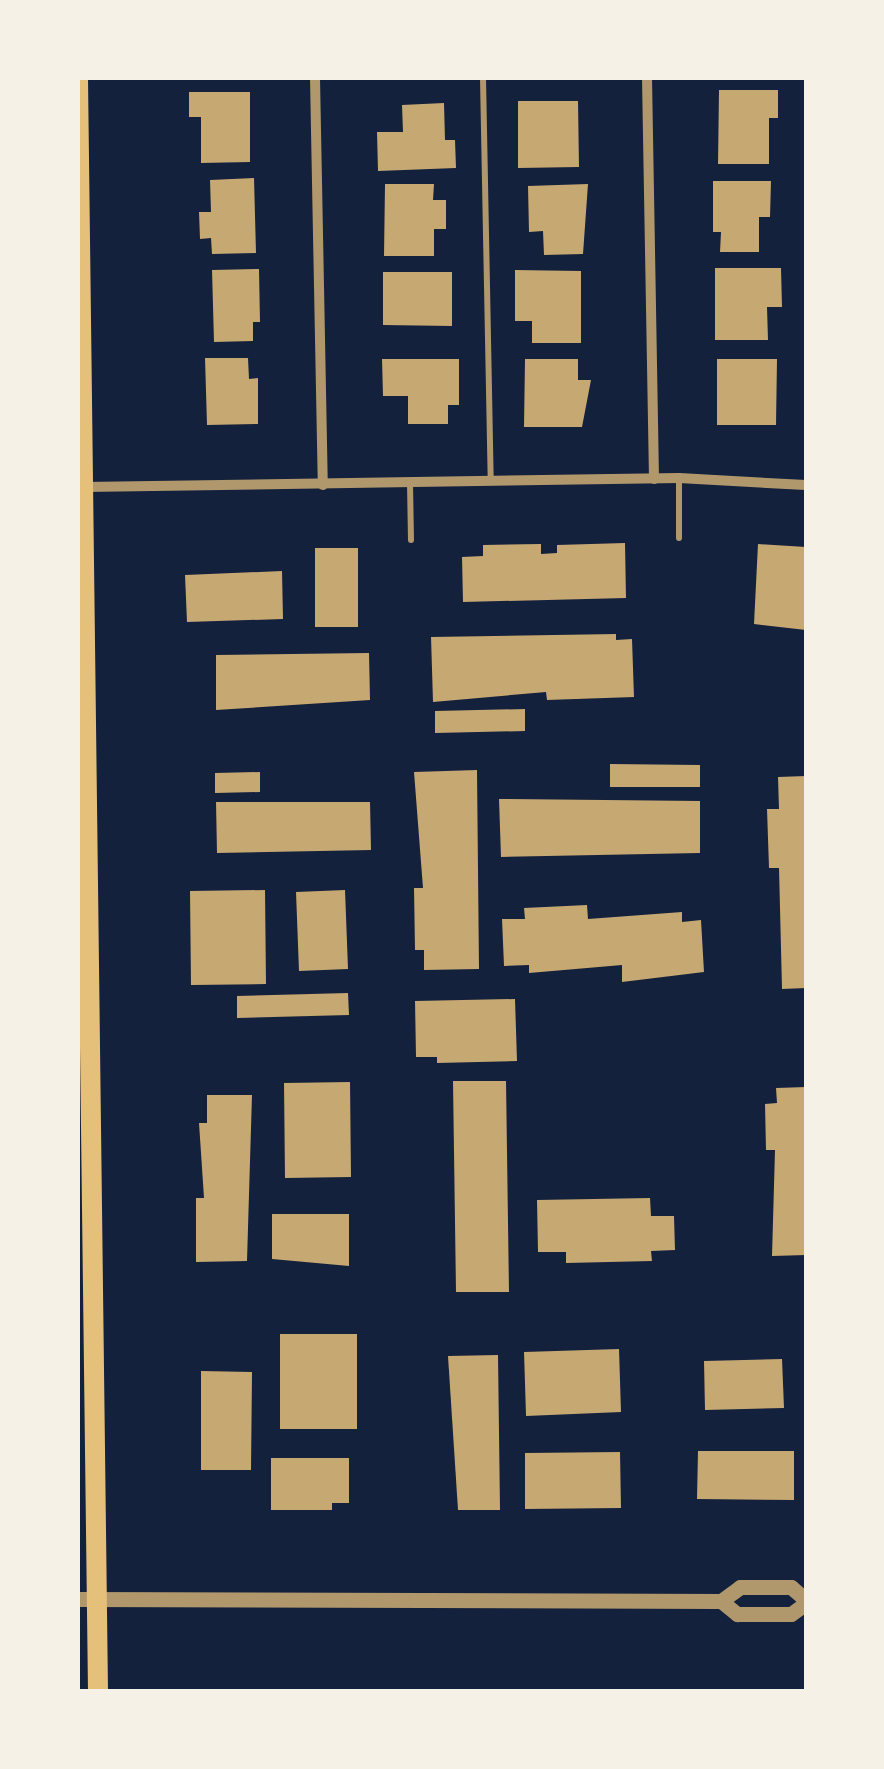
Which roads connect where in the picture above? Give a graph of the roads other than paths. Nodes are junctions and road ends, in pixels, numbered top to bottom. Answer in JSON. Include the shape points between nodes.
{"nodes":[{"id":1,"x":78,"y":78,"type":"edge"},
{"id":2,"x":315,"y":78,"type":"edge"},
{"id":3,"x":483,"y":78,"type":"edge"},
{"id":4,"x":646,"y":78,"type":"edge"},
{"id":5,"x":679,"y":478,"type":"junction"},
{"id":6,"x":654,"y":479,"type":"junction"},
{"id":7,"x":491,"y":482,"type":"junction"},
{"id":8,"x":410,"y":483,"type":"junction"},
{"id":9,"x":322,"y":484,"type":"junction"},
{"id":10,"x":806,"y":486,"type":"edge"},
{"id":11,"x":84,"y":487,"type":"junction"},
{"id":12,"x":678,"y":538,"type":"dead end"},
{"id":13,"x":411,"y":540,"type":"dead end"},
{"id":14,"x":87,"y":1599,"type":"edge"},
{"id":15,"x":722,"y":1601,"type":"junction"},
{"id":16,"x":806,"y":1601,"type":"edge"},
{"id":17,"x":98,"y":1692,"type":"edge"}],
"edges":[{"from":1,"to":11,"type":"main road"},
{"from":2,"to":9,"type":"street"},
{"from":3,"to":7,"type":"lane"},
{"from":4,"to":6,"type":"street"},
{"from":5,"to":6,"type":"street"},
{"from":5,"to":10,"type":"street"},
{"from":5,"to":12,"type":"lane"},
{"from":6,"to":7,"type":"street"},
{"from":7,"to":8,"type":"street"},
{"from":8,"to":9,"type":"street"},
{"from":8,"to":13,"type":"lane"},
{"from":9,"to":11,"type":"street"},
{"from":11,"to":14,"type":"main road"},
{"from":14,"to":15,"type":"street"},
{"from":14,"to":17,"type":"main road"},
{"from":15,"to":16,"type":"street","via":[[737,1614],[791,1614]]},
{"from":15,"to":16,"type":"street","via":[[740,1587],[791,1587]]}]}
